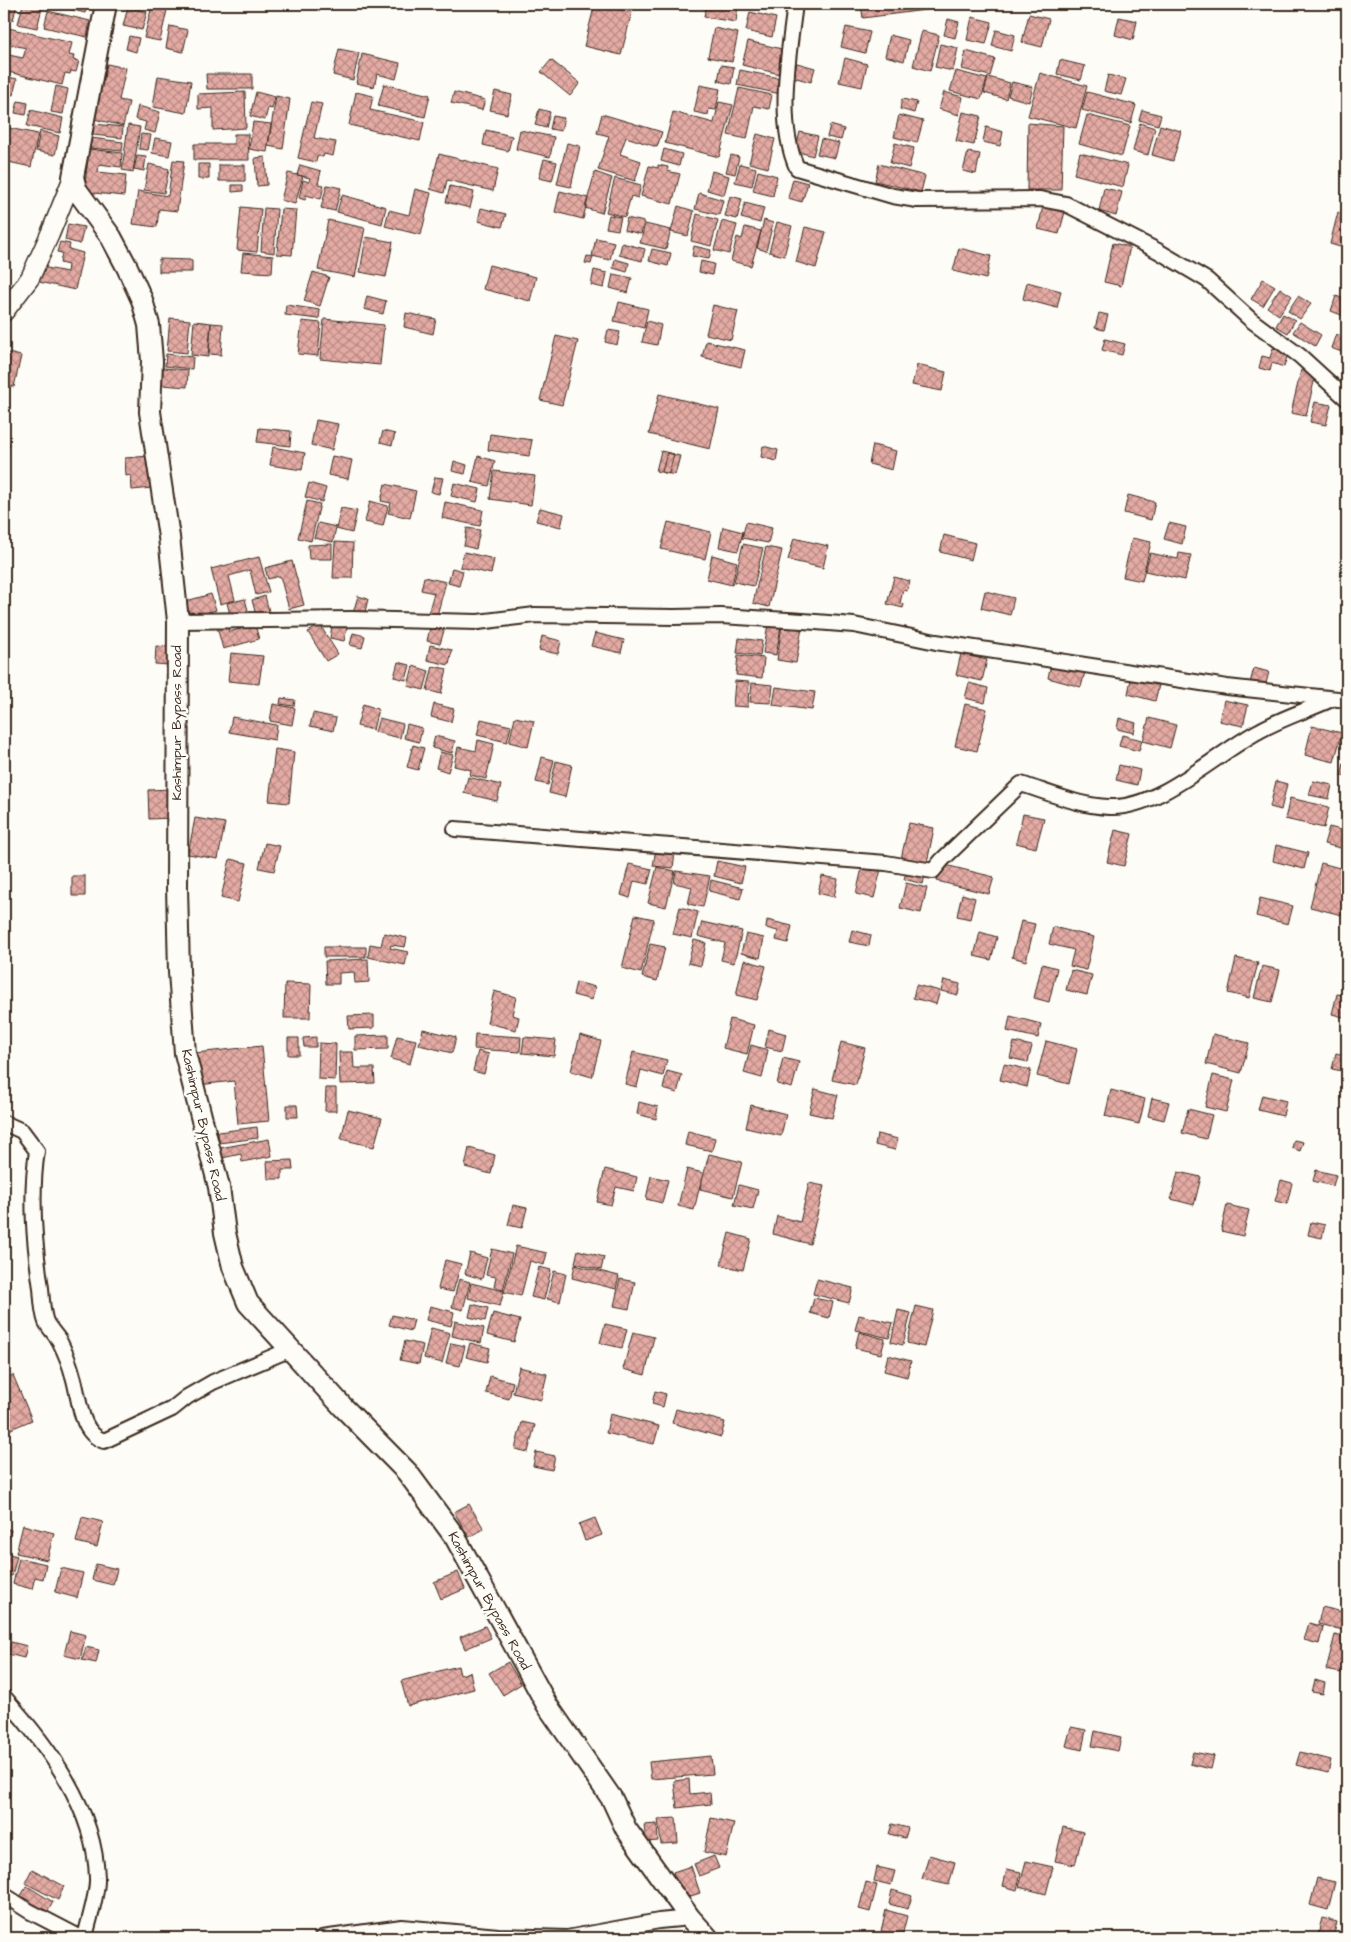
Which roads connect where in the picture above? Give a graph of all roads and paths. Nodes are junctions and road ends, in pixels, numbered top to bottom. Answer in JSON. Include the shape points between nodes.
{"nodes":[{"id":1,"x":106,"y":4,"type":"edge"},
{"id":2,"x":795,"y":4,"type":"edge"},
{"id":3,"x":73,"y":177,"type":"junction"},
{"id":4,"x":4,"y":312,"type":"edge"},
{"id":5,"x":1347,"y":398,"type":"edge"},
{"id":6,"x":178,"y":621,"type":"junction"},
{"id":7,"x":1340,"y":700,"type":"edge"},
{"id":8,"x":455,"y":829,"type":"dead end"},
{"id":9,"x":4,"y":1123,"type":"edge"},
{"id":10,"x":291,"y":1349,"type":"junction"},
{"id":11,"x":4,"y":1697,"type":"edge"},
{"id":12,"x":4,"y":1895,"type":"edge"},
{"id":13,"x":690,"y":1918,"type":"junction"},
{"id":14,"x":81,"y":1938,"type":"edge"},
{"id":15,"x":85,"y":1938,"type":"edge"},
{"id":16,"x":322,"y":1938,"type":"edge"},
{"id":17,"x":708,"y":1938,"type":"edge"}],
"edges":[{"from":1,"to":3,"type":"main road"},
{"from":2,"to":5,"type":"street","via":[[785,79],[787,131],[797,168],[917,200],[1031,199],[1066,204],[1207,280]]},
{"from":3,"to":4,"type":"street","via":[[30,278]]},
{"from":3,"to":6,"type":"main road","name":"Kashimpur Bypass Road","via":[[76,189],[111,237],[127,267],[147,319],[152,361],[150,412]]},
{"from":6,"to":7,"type":"street","via":[[351,619],[478,622],[535,615],[721,616],[804,621],[854,625],[936,642],[1227,687]]},
{"from":6,"to":10,"type":"main road","name":"Kashimpur Bypass Road","via":[[177,887],[185,1053],[220,1187],[233,1267],[248,1303]]},
{"from":7,"to":8,"type":"street","via":[[1259,730],[1162,794],[1130,805],[1110,808],[1075,802],[1021,784],[933,872],[886,863]]},
{"from":9,"to":10,"type":"street","via":[[22,1130],[37,1150],[33,1175],[33,1217],[46,1321],[67,1358],[79,1406],[95,1438],[104,1441],[172,1409],[213,1382]]},
{"from":10,"to":13,"type":"main road","name":"Kashimpur Bypass Road","via":[[407,1472],[456,1537],[547,1705],[612,1799],[626,1829]]},
{"from":11,"to":15,"type":"street","via":[[57,1764],[79,1803],[95,1859],[97,1880]]},
{"from":12,"to":14,"type":"street"},
{"from":13,"to":16,"type":"street","via":[[567,1938],[498,1936],[402,1927]]},
{"from":13,"to":17,"type":"main road","name":"Kashimpur Bypass Road"}]}
